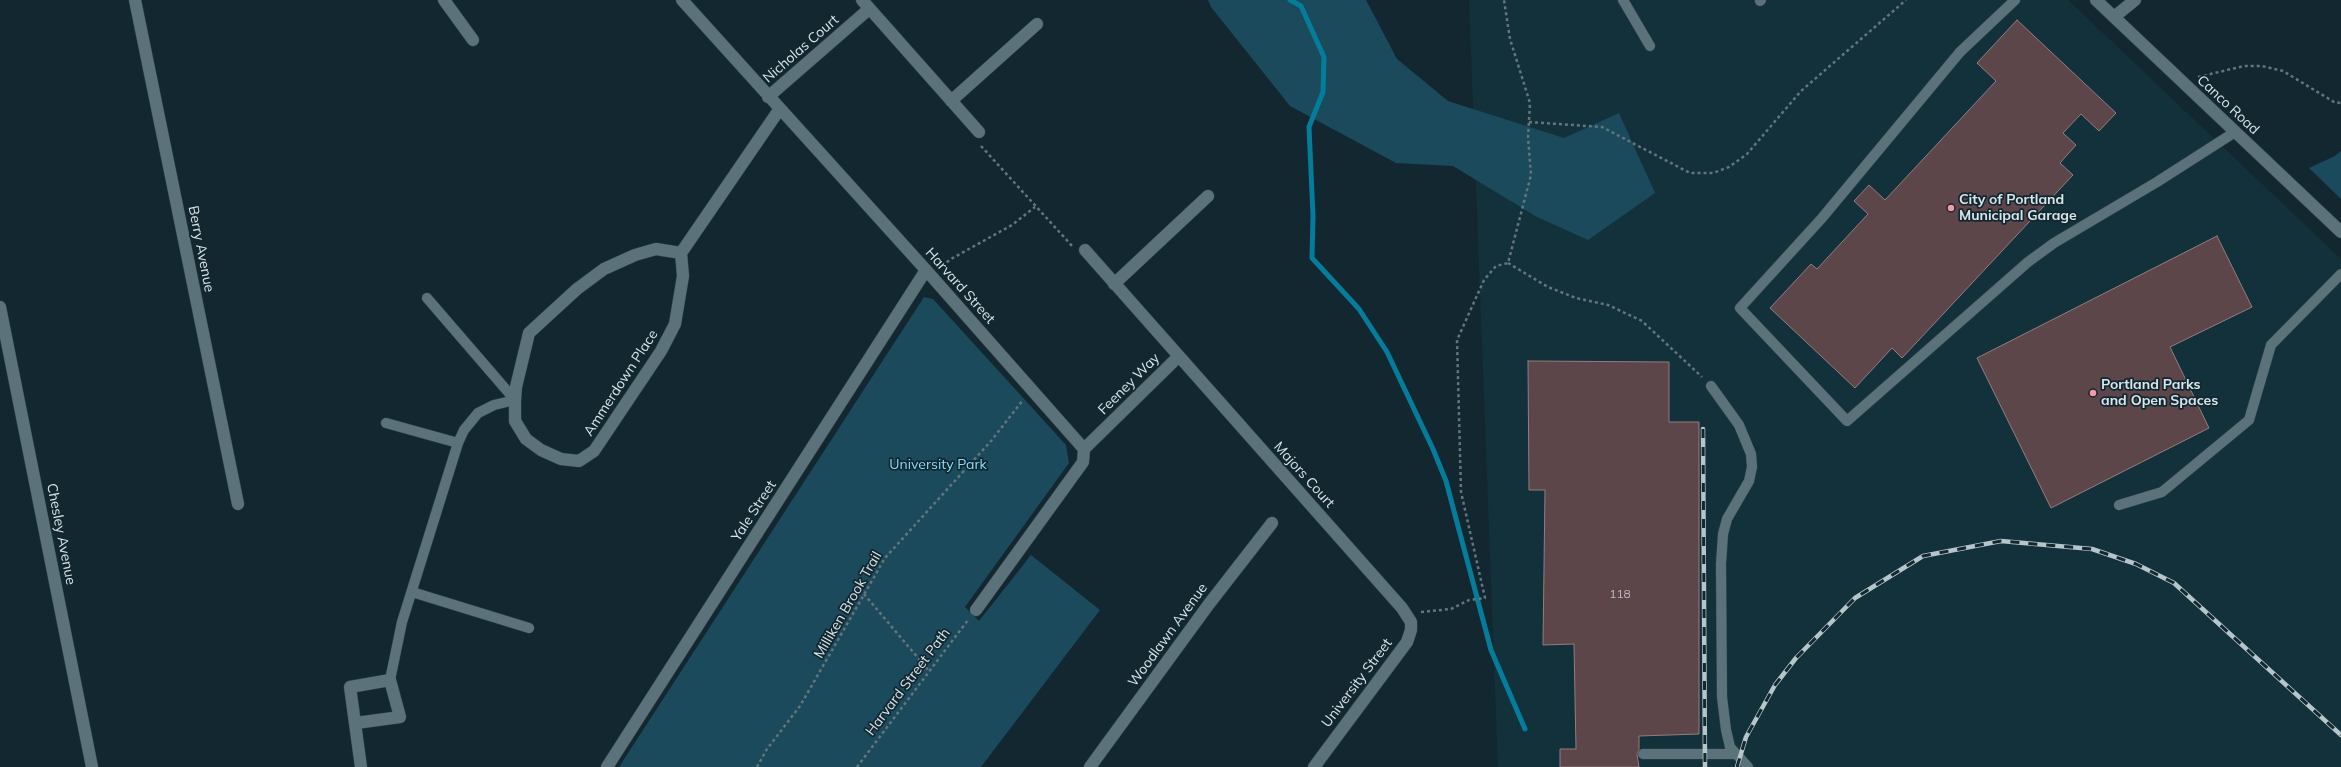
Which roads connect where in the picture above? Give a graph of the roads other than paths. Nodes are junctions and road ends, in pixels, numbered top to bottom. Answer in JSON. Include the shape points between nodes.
{"nodes":[{"id":1,"x":135,"y":0,"type":"edge"},
{"id":2,"x":444,"y":0,"type":"edge"},
{"id":3,"x":682,"y":0,"type":"edge"},
{"id":4,"x":1623,"y":0,"type":"edge"},
{"id":5,"x":2015,"y":0,"type":"edge"},
{"id":6,"x":2096,"y":0,"type":"edge"},
{"id":7,"x":2135,"y":0,"type":"edge"},
{"id":8,"x":866,"y":4,"type":"edge"},
{"id":9,"x":2114,"y":17,"type":"junction"},
{"id":10,"x":1037,"y":24,"type":"dead end"},
{"id":11,"x":473,"y":40,"type":"dead end"},
{"id":12,"x":1650,"y":46,"type":"dead end"},
{"id":13,"x":768,"y":97,"type":"junction"},
{"id":14,"x":951,"y":101,"type":"junction"},
{"id":15,"x":779,"y":110,"type":"junction"},
{"id":16,"x":978,"y":132,"type":"road end"},
{"id":17,"x":2235,"y":132,"type":"junction"},
{"id":18,"x":1208,"y":196,"type":"dead end"},
{"id":19,"x":2341,"y":232,"type":"edge"},
{"id":20,"x":1085,"y":250,"type":"road end"},
{"id":21,"x":681,"y":253,"type":"junction"},
{"id":22,"x":928,"y":273,"type":"junction"},
{"id":23,"x":2341,"y":274,"type":"edge"},
{"id":24,"x":1114,"y":284,"type":"junction"},
{"id":25,"x":427,"y":298,"type":"dead end"},
{"id":26,"x":0,"y":307,"type":"edge"},
{"id":27,"x":1178,"y":357,"type":"junction"},
{"id":28,"x":1711,"y":386,"type":"road end"},
{"id":29,"x":515,"y":400,"type":"junction"},
{"id":30,"x":386,"y":423,"type":"dead end"},
{"id":31,"x":458,"y":443,"type":"junction"},
{"id":32,"x":1084,"y":449,"type":"junction"},
{"id":33,"x":238,"y":504,"type":"dead end"},
{"id":34,"x":2119,"y":505,"type":"dead end"},
{"id":35,"x":1272,"y":523,"type":"dead end"},
{"id":36,"x":412,"y":592,"type":"junction"},
{"id":37,"x":976,"y":610,"type":"road end"},
{"id":38,"x":1407,"y":613,"type":"joint"},
{"id":39,"x":529,"y":628,"type":"dead end"},
{"id":40,"x":390,"y":680,"type":"junction"},
{"id":41,"x":356,"y":723,"type":"junction"},
{"id":42,"x":1643,"y":754,"type":"dead end"},
{"id":43,"x":1735,"y":754,"type":"junction"},
{"id":44,"x":92,"y":767,"type":"edge"},
{"id":45,"x":360,"y":767,"type":"edge"},
{"id":46,"x":607,"y":767,"type":"edge"},
{"id":47,"x":1090,"y":767,"type":"edge"},
{"id":48,"x":1314,"y":767,"type":"edge"},
{"id":49,"x":1748,"y":767,"type":"edge"}],
"edges":[{"from":1,"to":33,"type":"street","name":"Berry Avenue"},
{"from":2,"to":11,"type":"street"},
{"from":3,"to":13,"type":"street","name":"Harvard Street"},
{"from":4,"to":12,"type":"lane"},
{"from":5,"to":17,"type":"lane","via":[[1960,52],[1822,218],[1740,308],[1847,421],[2049,246]]},
{"from":6,"to":9,"type":"street","name":"Canco Road"},
{"from":7,"to":9,"type":"street"},
{"from":8,"to":13,"type":"street","name":"Nicholas Court"},
{"from":8,"to":14,"type":"street","name":"Nicholas Court"},
{"from":9,"to":17,"type":"street","name":"Canco Road"},
{"from":10,"to":14,"type":"street"},
{"from":13,"to":15,"type":"street","name":"Harvard Street"},
{"from":14,"to":16,"type":"street","name":"Nicholas Court"},
{"from":15,"to":21,"type":"street"},
{"from":15,"to":22,"type":"street","name":"Harvard Street"},
{"from":17,"to":19,"type":"street","name":"Canco Road"},
{"from":18,"to":24,"type":"street"},
{"from":20,"to":24,"type":"street","name":"Feeney Way"},
{"from":21,"to":29,"type":"street","name":"Ammerdown Place","via":[[656,249],[635,255],[604,269],[560,304],[529,333]]},
{"from":21,"to":29,"type":"street","name":"Ammerdown Place","via":[[683,276],[675,324],[661,351],[594,451],[579,461],[561,459],[541,450],[526,439],[515,421]]},
{"from":22,"to":32,"type":"street","name":"Harvard Street"},
{"from":22,"to":46,"type":"street","name":"Yale Street"},
{"from":23,"to":34,"type":"lane","via":[[2271,345],[2249,420],[2162,492]]},
{"from":24,"to":27,"type":"street","name":"Feeney Way"},
{"from":25,"to":29,"type":"lane"},
{"from":26,"to":44,"type":"street","name":"Chesley Avenue"},
{"from":27,"to":32,"type":"street","name":"Feeney Way"},
{"from":27,"to":38,"type":"street","name":"Majors Court"},
{"from":28,"to":43,"type":"lane","via":[[1739,425],[1752,454],[1749,481],[1727,519],[1720,564],[1722,697],[1726,730],[1730,747]]},
{"from":29,"to":31,"type":"lane","via":[[494,405],[478,414],[464,430]]},
{"from":30,"to":31,"type":"lane"},
{"from":31,"to":36,"type":"lane"},
{"from":32,"to":37,"type":"street","via":[[1083,462]]},
{"from":35,"to":47,"type":"street","name":"Woodlawn Avenue","via":[[1209,604]]},
{"from":36,"to":39,"type":"lane"},
{"from":36,"to":40,"type":"lane","via":[[402,622]]},
{"from":38,"to":48,"type":"street","name":"University Street","via":[[1412,622],[1407,642]]},
{"from":40,"to":41,"type":"street","via":[[350,687]]},
{"from":40,"to":41,"type":"street","via":[[400,716]]},
{"from":41,"to":45,"type":"street"},
{"from":42,"to":43,"type":"lane"},
{"from":43,"to":49,"type":"lane"}]}
